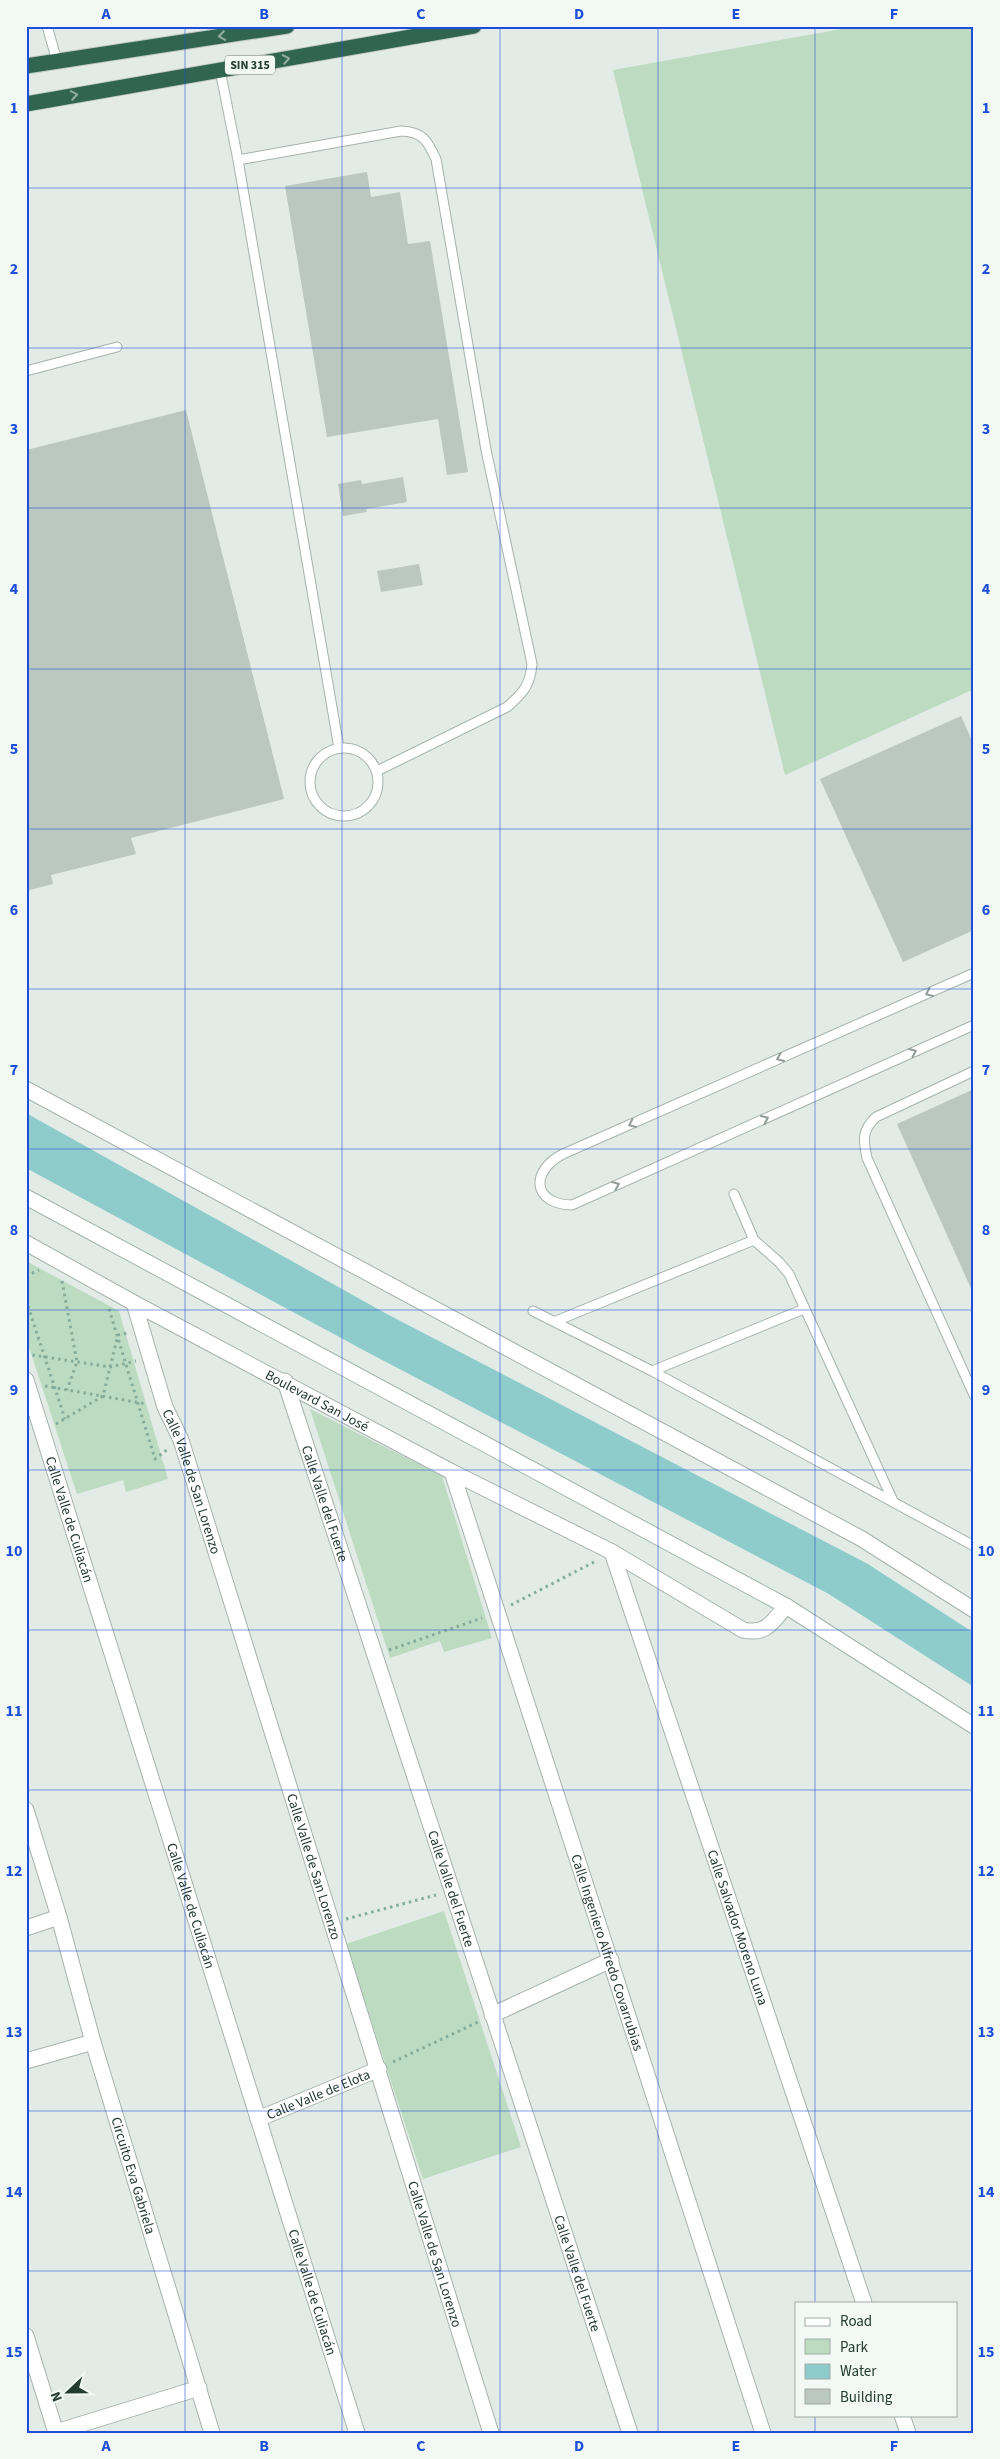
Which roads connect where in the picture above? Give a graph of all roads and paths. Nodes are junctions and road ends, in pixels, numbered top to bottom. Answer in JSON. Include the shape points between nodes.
{"nodes":[{"id":1,"x":47,"y":26,"type":"edge"},
{"id":2,"x":287,"y":26,"type":"edge"},
{"id":3,"x":474,"y":26,"type":"edge"},
{"id":4,"x":57,"y":61,"type":"junction"},
{"id":5,"x":26,"y":66,"type":"edge"},
{"id":6,"x":220,"y":70,"type":"junction"},
{"id":7,"x":26,"y":104,"type":"edge"},
{"id":8,"x":238,"y":160,"type":"junction"},
{"id":9,"x":117,"y":347,"type":"dead end"},
{"id":10,"x":26,"y":371,"type":"edge"},
{"id":11,"x":339,"y":748,"type":"junction"},
{"id":12,"x":377,"y":771,"type":"junction"},
{"id":13,"x":974,"y":973,"type":"edge"},
{"id":14,"x":974,"y":1025,"type":"edge"},
{"id":15,"x":974,"y":1071,"type":"edge"},
{"id":16,"x":26,"y":1089,"type":"edge"},
{"id":17,"x":734,"y":1194,"type":"dead end"},
{"id":18,"x":26,"y":1197,"type":"edge"},
{"id":19,"x":754,"y":1240,"type":"junction"},
{"id":20,"x":26,"y":1243,"type":"edge"},
{"id":21,"x":58,"y":1260,"type":"junction"},
{"id":22,"x":101,"y":1284,"type":"junction"},
{"id":23,"x":26,"y":1300,"type":"edge"},
{"id":24,"x":134,"y":1303,"type":"junction"},
{"id":25,"x":804,"y":1309,"type":"junction"},
{"id":26,"x":533,"y":1311,"type":"dead end"},
{"id":27,"x":556,"y":1321,"type":"junction"},
{"id":28,"x":141,"y":1329,"type":"junction"},
{"id":29,"x":118,"y":1335,"type":"junction"},
{"id":30,"x":26,"y":1354,"type":"edge"},
{"id":31,"x":45,"y":1357,"type":"junction"},
{"id":32,"x":150,"y":1358,"type":"junction"},
{"id":33,"x":77,"y":1362,"type":"junction"},
{"id":34,"x":126,"y":1364,"type":"junction"},
{"id":35,"x":110,"y":1367,"type":"junction"},
{"id":36,"x":652,"y":1371,"type":"junction"},
{"id":37,"x":26,"y":1381,"type":"edge"},
{"id":38,"x":285,"y":1381,"type":"junction"},
{"id":39,"x":55,"y":1388,"type":"junction"},
{"id":40,"x":67,"y":1390,"type":"junction"},
{"id":41,"x":974,"y":1395,"type":"edge"},
{"id":42,"x":103,"y":1396,"type":"junction"},
{"id":43,"x":138,"y":1402,"type":"junction"},
{"id":44,"x":165,"y":1407,"type":"junction"},
{"id":45,"x":65,"y":1419,"type":"junction"},
{"id":46,"x":43,"y":1433,"type":"junction"},
{"id":47,"x":181,"y":1440,"type":"junction"},
{"id":48,"x":452,"y":1472,"type":"junction"},
{"id":49,"x":893,"y":1501,"type":"junction"},
{"id":50,"x":974,"y":1546,"type":"edge"},
{"id":51,"x":612,"y":1552,"type":"junction"},
{"id":52,"x":786,"y":1606,"type":"junction"},
{"id":53,"x":974,"y":1610,"type":"edge"},
{"id":54,"x":974,"y":1726,"type":"edge"},
{"id":55,"x":26,"y":1810,"type":"edge"},
{"id":56,"x":452,"y":1891,"type":"junction"},
{"id":57,"x":59,"y":1917,"type":"junction"},
{"id":58,"x":332,"y":1922,"type":"junction"},
{"id":59,"x":26,"y":1928,"type":"edge"},
{"id":60,"x":610,"y":1960,"type":"junction"},
{"id":61,"x":492,"y":2015,"type":"junction"},
{"id":62,"x":93,"y":2042,"type":"junction"},
{"id":63,"x":26,"y":2062,"type":"edge"},
{"id":64,"x":379,"y":2068,"type":"junction"},
{"id":65,"x":258,"y":2119,"type":"junction"},
{"id":66,"x":864,"y":2302,"type":"edge"},
{"id":67,"x":26,"y":2336,"type":"edge"},
{"id":68,"x":199,"y":2388,"type":"junction"},
{"id":69,"x":902,"y":2416,"type":"edge"},
{"id":70,"x":56,"y":2433,"type":"edge"},
{"id":71,"x":212,"y":2433,"type":"edge"},
{"id":72,"x":356,"y":2433,"type":"edge"},
{"id":73,"x":491,"y":2433,"type":"edge"},
{"id":74,"x":630,"y":2433,"type":"edge"},
{"id":75,"x":763,"y":2433,"type":"edge"},
{"id":76,"x":908,"y":2433,"type":"edge"}],
"edges":[{"from":1,"to":4,"type":"lane"},
{"from":2,"to":4,"type":"highway","number":"SIN 315","one_way":true},
{"from":6,"to":3,"type":"highway","number":"SIN 315","one_way":true},
{"from":4,"to":5,"type":"highway","number":"SIN 315"},
{"from":7,"to":6,"type":"highway","number":"SIN 315","one_way":true},
{"from":6,"to":8,"type":"lane"},
{"from":8,"to":11,"type":"lane"},
{"from":8,"to":12,"type":"lane","via":[[401,131],[416,132],[428,142],[436,159],[486,450],[532,664],[530,680],[521,695],[507,707]]},
{"from":9,"to":10,"type":"lane"},
{"from":11,"to":12,"type":"lane","via":[[351,748],[362,753],[372,761]]},
{"from":11,"to":12,"type":"lane","via":[[318,759],[312,770],[311,794],[326,812],[350,817],[370,806],[379,783]]},
{"from":13,"to":14,"type":"lane","one_way":true,"via":[[563,1154],[550,1161],[542,1171],[540,1185],[545,1197],[558,1204],[572,1205]]},
{"from":15,"to":41,"type":"lane","via":[[876,1117],[868,1124],[863,1143]]},
{"from":16,"to":53,"type":"street","via":[[862,1539]]},
{"from":17,"to":19,"type":"lane"},
{"from":18,"to":52,"type":"street"},
{"from":19,"to":25,"type":"lane","via":[[788,1274]]},
{"from":19,"to":27,"type":"lane"},
{"from":20,"to":21,"type":"street","name":"Boulevard San José"},
{"from":21,"to":22,"type":"street","name":"Boulevard San José"},
{"from":21,"to":33,"type":"path"},
{"from":22,"to":24,"type":"street","name":"Boulevard San José"},
{"from":22,"to":29,"type":"path"},
{"from":23,"to":31,"type":"path"},
{"from":24,"to":28,"type":"street","name":"Calle Valle de San Lorenzo"},
{"from":24,"to":38,"type":"street","name":"Boulevard San José"},
{"from":25,"to":36,"type":"lane"},
{"from":25,"to":49,"type":"lane"},
{"from":26,"to":27,"type":"lane"},
{"from":27,"to":36,"type":"lane"},
{"from":28,"to":29,"type":"path"},
{"from":28,"to":32,"type":"street","name":"Calle Valle de San Lorenzo"},
{"from":29,"to":34,"type":"path"},
{"from":29,"to":35,"type":"path"},
{"from":30,"to":31,"type":"path"},
{"from":31,"to":33,"type":"path"},
{"from":31,"to":39,"type":"path"},
{"from":32,"to":34,"type":"path"},
{"from":32,"to":44,"type":"street","name":"Calle Valle de San Lorenzo"},
{"from":33,"to":35,"type":"path"},
{"from":33,"to":40,"type":"path"},
{"from":34,"to":35,"type":"path"},
{"from":34,"to":43,"type":"path"},
{"from":35,"to":42,"type":"path"},
{"from":36,"to":49,"type":"lane"},
{"from":37,"to":39,"type":"path"},
{"from":37,"to":46,"type":"street","name":"Calle Valle de Culiacán"},
{"from":38,"to":48,"type":"street","name":"Boulevard San José"},
{"from":38,"to":56,"type":"street","name":"Calle Valle del Fuerte"},
{"from":39,"to":40,"type":"path"},
{"from":39,"to":45,"type":"path"},
{"from":40,"to":42,"type":"path"},
{"from":42,"to":43,"type":"path"},
{"from":42,"to":45,"type":"path"},
{"from":43,"to":44,"type":"path"},
{"from":43,"to":47,"type":"path","via":[[155,1459]]},
{"from":44,"to":47,"type":"street","name":"Calle Valle de San Lorenzo"},
{"from":45,"to":46,"type":"path"},
{"from":46,"to":65,"type":"street","name":"Calle Valle de Culiacán"},
{"from":47,"to":58,"type":"street","name":"Calle Valle de San Lorenzo"},
{"from":48,"to":51,"type":"street","name":"Boulevard San José"},
{"from":48,"to":60,"type":"street","name":"Calle Ingeniero Alfredo Covarrubias"},
{"from":49,"to":50,"type":"lane"},
{"from":51,"to":52,"type":"street","name":"Boulevard San José","via":[[743,1630],[756,1633],[768,1627]]},
{"from":51,"to":66,"type":"street","name":"Calle Salvador Moreno Luna"},
{"from":52,"to":54,"type":"street"},
{"from":55,"to":57,"type":"street","name":"Circuito Eva Gabriela"},
{"from":56,"to":58,"type":"path"},
{"from":56,"to":61,"type":"street","name":"Calle Valle del Fuerte"},
{"from":57,"to":59,"type":"street"},
{"from":57,"to":62,"type":"street","name":"Circuito Eva Gabriela"},
{"from":58,"to":64,"type":"street","name":"Calle Valle de San Lorenzo"},
{"from":60,"to":61,"type":"street"},
{"from":60,"to":75,"type":"street","name":"Calle Ingeniero Alfredo Covarrubias"},
{"from":61,"to":64,"type":"path"},
{"from":61,"to":74,"type":"street","name":"Calle Valle del Fuerte"},
{"from":62,"to":63,"type":"street"},
{"from":62,"to":68,"type":"street","name":"Circuito Eva Gabriela"},
{"from":64,"to":65,"type":"street","name":"Calle Valle de Elota"},
{"from":64,"to":73,"type":"street","name":"Calle Valle de San Lorenzo"},
{"from":65,"to":72,"type":"street","name":"Calle Valle de Culiacán"},
{"from":67,"to":70,"type":"street"},
{"from":68,"to":70,"type":"street"},
{"from":68,"to":71,"type":"street","name":"Circuito Eva Gabriela"},
{"from":69,"to":76,"type":"street"}]}
